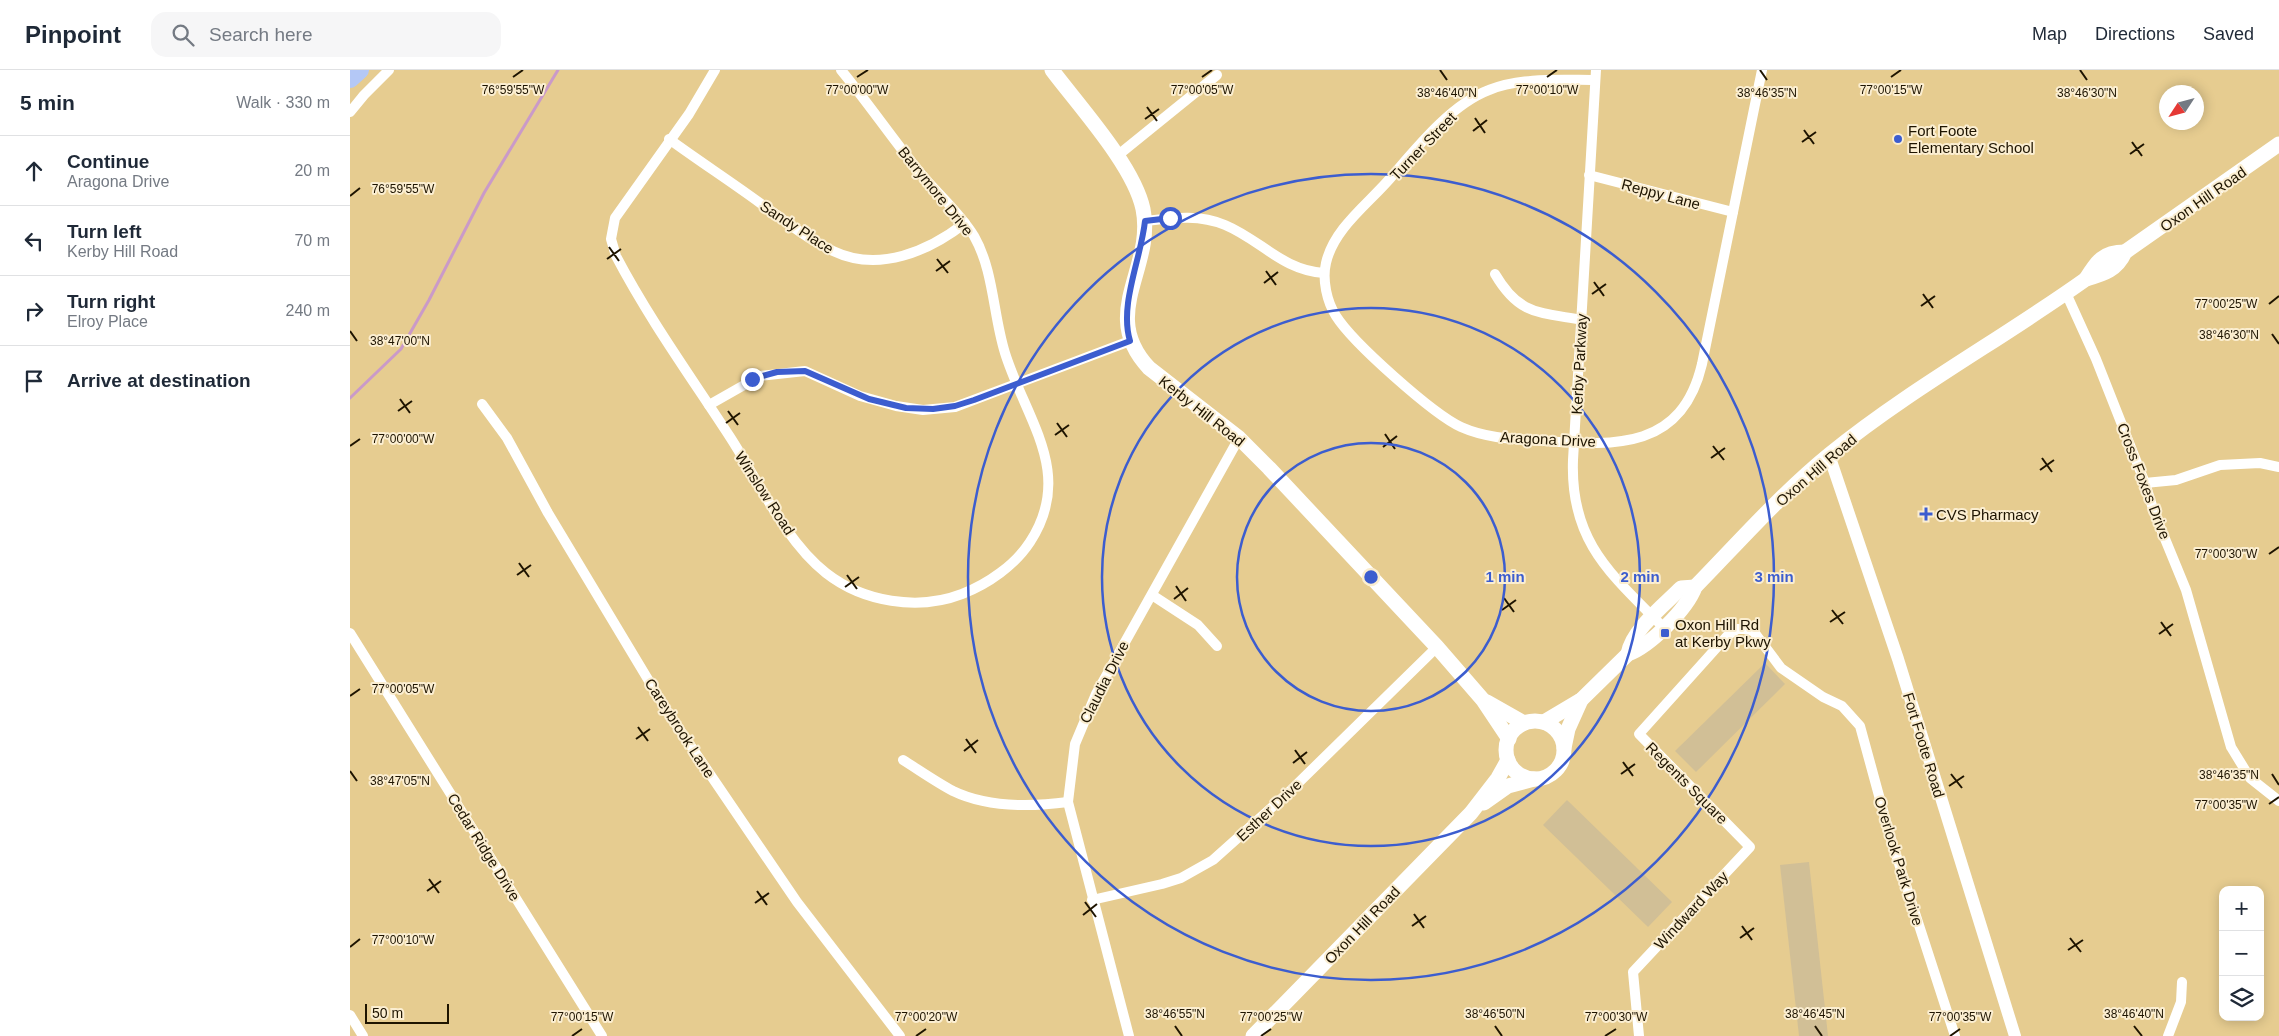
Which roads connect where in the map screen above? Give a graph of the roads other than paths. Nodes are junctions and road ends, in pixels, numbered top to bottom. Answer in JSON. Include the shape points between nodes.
{"nodes":[{"id":1,"x":360,"y":70,"type":"edge"},
{"id":2,"x":389,"y":70,"type":"edge"},
{"id":3,"x":715,"y":70,"type":"edge"},
{"id":4,"x":840,"y":70,"type":"edge"},
{"id":5,"x":1052,"y":70,"type":"edge"},
{"id":6,"x":1762,"y":70,"type":"edge"},
{"id":7,"x":1217,"y":75,"type":"dead end"},
{"id":8,"x":1595,"y":75,"type":"edge"},
{"id":9,"x":350,"y":79,"type":"edge"},
{"id":10,"x":350,"y":112,"type":"edge"},
{"id":11,"x":669,"y":139,"type":"junction"},
{"id":12,"x":2279,"y":144,"type":"edge"},
{"id":13,"x":1117,"y":156,"type":"junction"},
{"id":14,"x":1589,"y":175,"type":"junction"},
{"id":15,"x":1733,"y":212,"type":"junction"},
{"id":16,"x":1145,"y":221,"type":"junction"},
{"id":17,"x":965,"y":223,"type":"junction"},
{"id":18,"x":1324,"y":273,"type":"junction"},
{"id":19,"x":1494,"y":274,"type":"dead end"},
{"id":20,"x":2066,"y":293,"type":"junction"},
{"id":21,"x":1582,"y":320,"type":"junction"},
{"id":22,"x":1130,"y":341,"type":"junction"},
{"id":23,"x":1018,"y":384,"type":"junction"},
{"id":24,"x":482,"y":404,"type":"dead end"},
{"id":25,"x":709,"y":405,"type":"junction"},
{"id":26,"x":1239,"y":438,"type":"junction"},
{"id":27,"x":1574,"y":443,"type":"junction"},
{"id":28,"x":1829,"y":455,"type":"junction"},
{"id":29,"x":2279,"y":467,"type":"edge"},
{"id":30,"x":2145,"y":483,"type":"junction"},
{"id":31,"x":1695,"y":587,"type":"junction"},
{"id":32,"x":1152,"y":596,"type":"junction"},
{"id":33,"x":1653,"y":617,"type":"junction"},
{"id":34,"x":1664,"y":628,"type":"junction"},
{"id":35,"x":350,"y":634,"type":"edge"},
{"id":36,"x":1217,"y":646,"type":"dead end"},
{"id":37,"x":1437,"y":647,"type":"junction"},
{"id":38,"x":1628,"y":654,"type":"junction"},
{"id":39,"x":1826,"y":698,"type":"joint"},
{"id":40,"x":1483,"y":700,"type":"junction"},
{"id":41,"x":1581,"y":700,"type":"junction"},
{"id":42,"x":1544,"y":722,"type":"junction"},
{"id":43,"x":1524,"y":723,"type":"junction"},
{"id":44,"x":1509,"y":739,"type":"junction"},
{"id":45,"x":1564,"y":748,"type":"junction"},
{"id":46,"x":903,"y":760,"type":"dead end"},
{"id":47,"x":1508,"y":760,"type":"junction"},
{"id":48,"x":1534,"y":779,"type":"junction"},
{"id":49,"x":2279,"y":801,"type":"edge"},
{"id":50,"x":1068,"y":802,"type":"junction"},
{"id":51,"x":1471,"y":813,"type":"junction"},
{"id":52,"x":1750,"y":847,"type":"joint"},
{"id":53,"x":1092,"y":900,"type":"junction"},
{"id":54,"x":2182,"y":982,"type":"dead end"},
{"id":55,"x":350,"y":1015,"type":"edge"},
{"id":56,"x":364,"y":1036,"type":"edge"},
{"id":57,"x":602,"y":1036,"type":"edge"},
{"id":58,"x":900,"y":1036,"type":"edge"},
{"id":59,"x":1129,"y":1036,"type":"edge"},
{"id":60,"x":1253,"y":1036,"type":"edge"},
{"id":61,"x":1639,"y":1036,"type":"edge"},
{"id":62,"x":1955,"y":1036,"type":"edge"},
{"id":63,"x":2015,"y":1036,"type":"edge"},
{"id":64,"x":2168,"y":1036,"type":"edge"}],
"edges":[{"from":1,"to":9,"type":"highway"},
{"from":2,"to":10,"type":"street"},
{"from":3,"to":11,"type":"street","name":"Winslow Road","via":[[689,114]]},
{"from":4,"to":17,"type":"street","name":"Barrymore Drive","via":[[921,174]]},
{"from":5,"to":13,"type":"main road","name":"Kerby Hill Road"},
{"from":6,"to":15,"type":"street","name":"Aragona Drive"},
{"from":7,"to":13,"type":"street"},
{"from":8,"to":14,"type":"street","name":"Kerby Parkway"},
{"from":8,"to":18,"type":"street","name":"Turner Street","via":[[1522,83],[1486,91],[1468,102],[1441,124],[1345,228],[1328,257]]},
{"from":11,"to":17,"type":"street","name":"Sandy Place","via":[[810,239],[845,256],[887,259],[920,251]]},
{"from":11,"to":25,"type":"street","name":"Winslow Road","via":[[618,211],[612,224],[611,239],[620,264]]},
{"from":12,"to":20,"type":"main road","name":"Oxon Hill Road","via":[[2125,252],[2120,263],[2106,273],[2086,279]]},
{"from":13,"to":16,"type":"main road","name":"Kerby Hill Road","via":[[1136,187]]},
{"from":14,"to":15,"type":"street","name":"Reppy Lane"},
{"from":14,"to":21,"type":"street","name":"Kerby Parkway"},
{"from":15,"to":27,"type":"street","name":"Aragona Drive","via":[[1698,381],[1688,401],[1664,425],[1642,438]]},
{"from":16,"to":18,"type":"street","via":[[1170,218],[1212,221],[1238,232],[1280,260],[1310,272]]},
{"from":16,"to":22,"type":"main road","name":"Kerby Hill Road","via":[[1127,312]]},
{"from":17,"to":23,"type":"street","name":"Barrymore Drive","via":[[981,252],[1001,340]]},
{"from":18,"to":27,"type":"street","name":"Aragona Drive","via":[[1330,306],[1342,324],[1439,413],[1483,435]]},
{"from":19,"to":21,"type":"street","via":[[1503,288],[1524,307]]},
{"from":20,"to":28,"type":"main road","name":"Oxon Hill Road","via":[[1900,402]]},
{"from":20,"to":30,"type":"street","name":"Cross Foxes Drive"},
{"from":21,"to":27,"type":"street","name":"Kerby Parkway"},
{"from":22,"to":23,"type":"street"},
{"from":22,"to":26,"type":"main road","name":"Kerby Hill Road","via":[[1148,368]]},
{"from":23,"to":25,"type":"street","via":[[955,406],[923,410],[860,396],[805,371],[788,371],[752,379]]},
{"from":23,"to":25,"type":"street","name":"Winslow Road","via":[[1047,462],[1050,483],[1045,514],[1027,546],[1008,567],[973,590],[933,601],[897,601],[871,596],[840,582],[819,567],[788,530]]},
{"from":24,"to":58,"type":"street","name":"Careybrook Lane","via":[[507,438],[548,513],[667,711],[797,902]]},
{"from":26,"to":32,"type":"street","name":"Claudia Drive"},
{"from":26,"to":37,"type":"main road","name":"Kerby Hill Road"},
{"from":27,"to":33,"type":"street","name":"Kerby Parkway","via":[[1572,474],[1575,504],[1589,543],[1600,561]]},
{"from":28,"to":31,"type":"main road","name":"Oxon Hill Road"},
{"from":28,"to":63,"type":"street","name":"Fort Foote Road","via":[[1898,659]]},
{"from":29,"to":30,"type":"street","via":[[2260,463],[2220,465],[2169,482]]},
{"from":30,"to":49,"type":"street","name":"Cross Foxes Drive","via":[[2192,607],[2231,747],[2250,778]]},
{"from":31,"to":33,"type":"main road","via":[[1681,588]]},
{"from":31,"to":34,"type":"main road","name":"Oxon Hill Road","via":[[1691,600]]},
{"from":32,"to":36,"type":"street","via":[[1198,625]]},
{"from":32,"to":50,"type":"street","name":"Claudia Drive","via":[[1082,723],[1073,754]]},
{"from":33,"to":34,"type":"street","name":"Kerby Parkway"},
{"from":33,"to":38,"type":"main road","via":[[1630,644]]},
{"from":34,"to":38,"type":"main road","name":"Oxon Hill Road","via":[[1637,651]]},
{"from":35,"to":57,"type":"street","name":"Cedar Ridge Drive"},
{"from":37,"to":40,"type":"main road","name":"Kerby Hill Road"},
{"from":37,"to":53,"type":"street","name":"Esther Drive","via":[[1283,798],[1213,860],[1181,878]]},
{"from":38,"to":41,"type":"main road","name":"Oxon Hill Road"},
{"from":39,"to":52,"type":"street","name":"Regents Square","via":[[1781,668],[1754,632],[1737,629],[1639,734]]},
{"from":39,"to":62,"type":"street","name":"Overlook Park Drive","via":[[1842,706],[1852,716],[1865,740],[1890,836]]},
{"from":40,"to":43,"type":"main road","name":"Kerby Hill Road"},
{"from":40,"to":44,"type":"main road","name":"Kerby Hill Road"},
{"from":41,"to":42,"type":"main road","name":"Oxon Hill Road"},
{"from":41,"to":45,"type":"main road","name":"Oxon Hill Road","via":[[1568,729]]},
{"from":42,"to":43,"type":"main road"},
{"from":42,"to":45,"type":"main road","via":[[1558,732]]},
{"from":43,"to":44,"type":"main road"},
{"from":44,"to":47,"type":"main road"},
{"from":45,"to":48,"type":"main road","via":[[1560,766],[1544,778]]},
{"from":46,"to":50,"type":"street","via":[[953,791],[979,800],[1033,806]]},
{"from":47,"to":48,"type":"main road","via":[[1514,770]]},
{"from":47,"to":51,"type":"main road","name":"Oxon Hill Road"},
{"from":48,"to":51,"type":"main road","name":"Oxon Hill Road","via":[[1508,786]]},
{"from":50,"to":53,"type":"street","name":"Claudia Drive"},
{"from":51,"to":60,"type":"main road","name":"Oxon Hill Road"},
{"from":52,"to":61,"type":"street","name":"Windward Way","via":[[1633,972]]},
{"from":53,"to":59,"type":"street","name":"Claudia Drive"},
{"from":54,"to":64,"type":"street","via":[[2181,1002]]},
{"from":55,"to":56,"type":"street"}]}
